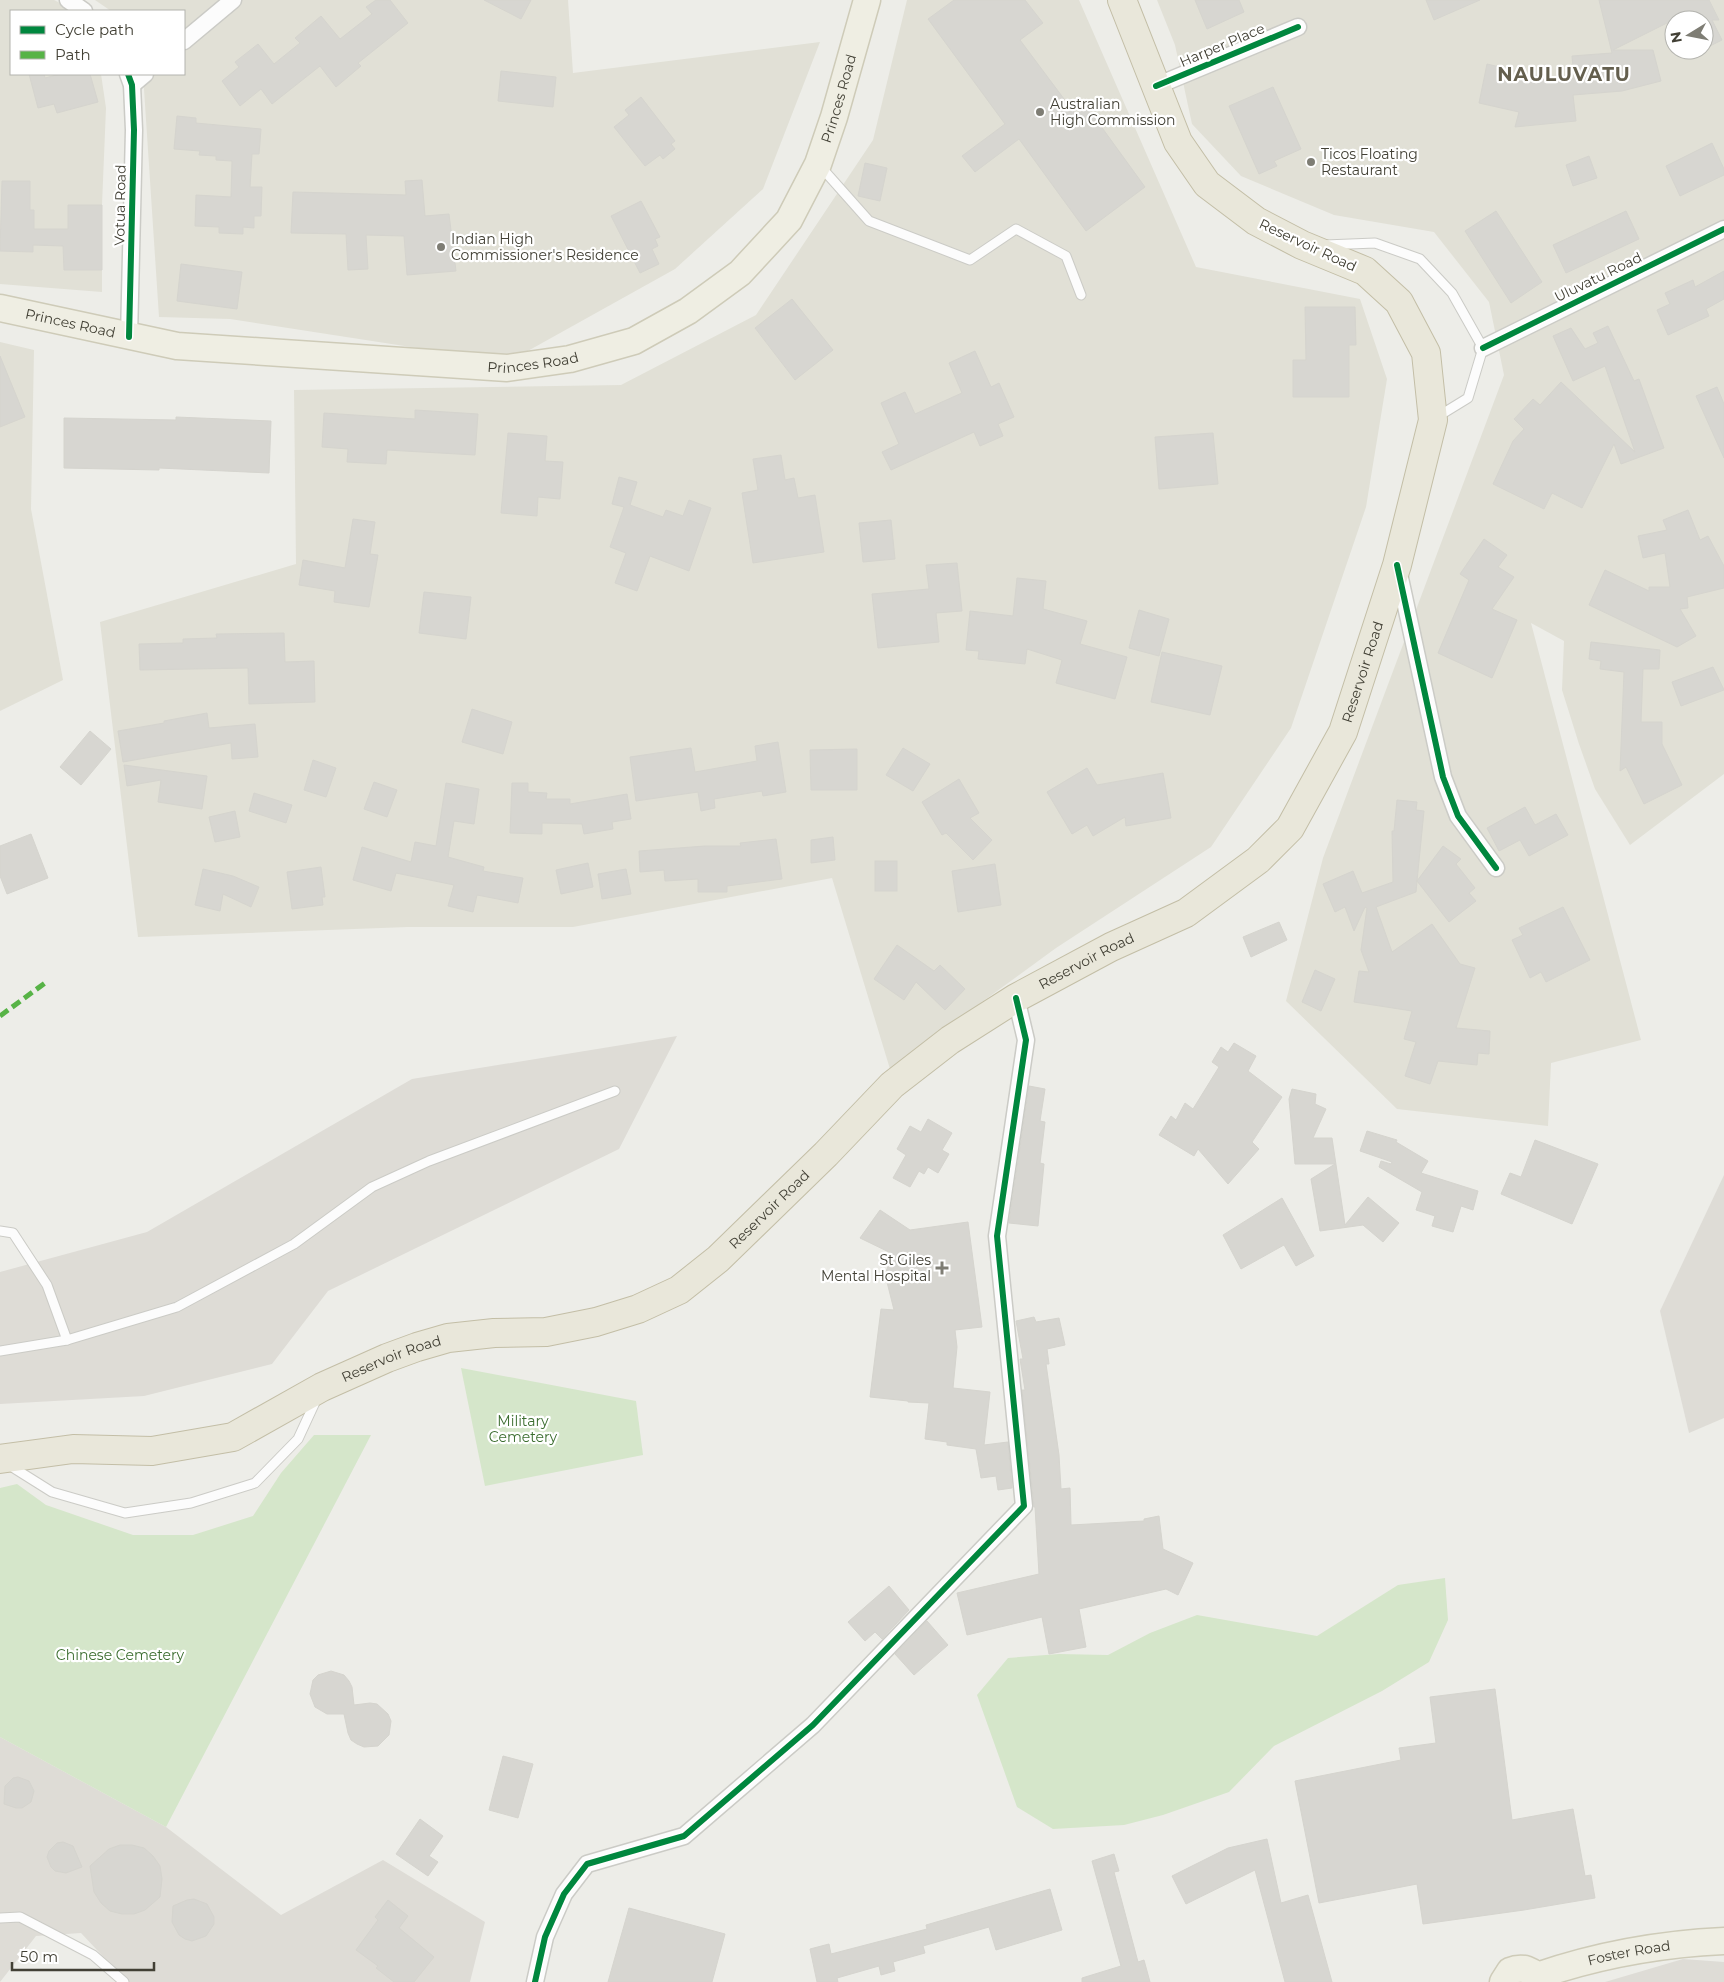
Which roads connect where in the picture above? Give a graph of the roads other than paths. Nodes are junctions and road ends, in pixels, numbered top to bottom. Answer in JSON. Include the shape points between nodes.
{"nodes":[{"id":1,"x":68,"y":0,"type":"edge"},
{"id":2,"x":233,"y":0,"type":"edge"},
{"id":3,"x":866,"y":0,"type":"edge"},
{"id":4,"x":1122,"y":0,"type":"edge"},
{"id":5,"x":83,"y":10,"type":"edge"},
{"id":6,"x":1298,"y":27,"type":"dead end"},
{"id":7,"x":185,"y":40,"type":"edge"},
{"id":8,"x":142,"y":75,"type":"edge"},
{"id":9,"x":130,"y":79,"type":"edge"},
{"id":10,"x":1156,"y":86,"type":"junction"},
{"id":11,"x":818,"y":164,"type":"junction"},
{"id":12,"x":1724,"y":229,"type":"edge"},
{"id":13,"x":1302,"y":245,"type":"junction"},
{"id":14,"x":1081,"y":295,"type":"dead end"},
{"id":15,"x":0,"y":308,"type":"edge"},
{"id":16,"x":129,"y":337,"type":"junction"},
{"id":17,"x":1483,"y":348,"type":"junction"},
{"id":18,"x":1433,"y":420,"type":"junction"},
{"id":19,"x":1398,"y":565,"type":"junction"},
{"id":20,"x":1496,"y":868,"type":"dead end"},
{"id":21,"x":1016,"y":998,"type":"junction"},
{"id":22,"x":615,"y":1091,"type":"dead end"},
{"id":23,"x":0,"y":1231,"type":"edge"},
{"id":24,"x":68,"y":1340,"type":"junction"},
{"id":25,"x":0,"y":1351,"type":"edge"},
{"id":26,"x":322,"y":1387,"type":"junction"},
{"id":27,"x":0,"y":1459,"type":"edge"},
{"id":28,"x":0,"y":1918,"type":"edge"},
{"id":29,"x":1724,"y":1941,"type":"edge"},
{"id":30,"x":1538,"y":1979,"type":"edge"},
{"id":31,"x":124,"y":1982,"type":"edge"},
{"id":32,"x":535,"y":1982,"type":"edge"},
{"id":33,"x":1503,"y":1982,"type":"edge"}],
"edges":[{"from":1,"to":5,"type":"street"},
{"from":2,"to":7,"type":"street"},
{"from":3,"to":11,"type":"main road","name":"Princes Road"},
{"from":4,"to":10,"type":"highway","name":"Reservoir Road"},
{"from":6,"to":10,"type":"street","name":"Harper Place"},
{"from":8,"to":9,"type":"street"},
{"from":9,"to":16,"type":"street","name":"Votua Road","via":[[134,130]]},
{"from":10,"to":13,"type":"highway","name":"Reservoir Road","via":[[1178,142],[1207,184],[1256,220]]},
{"from":11,"to":14,"type":"lane","via":[[869,221],[970,260],[1016,229],[1066,256]]},
{"from":11,"to":16,"type":"main road","name":"Princes Road","via":[[789,220],[740,273],[688,311],[634,341],[570,359],[507,368],[177,346]]},
{"from":12,"to":17,"type":"street","name":"Uluvatu Road"},
{"from":13,"to":17,"type":"lane","via":[[1376,243],[1420,259],[1452,293]]},
{"from":13,"to":18,"type":"highway","name":"Reservoir Road","via":[[1365,271],[1399,302],[1426,353]]},
{"from":15,"to":16,"type":"main road","name":"Princes Road"},
{"from":17,"to":18,"type":"lane","via":[[1468,398]]},
{"from":18,"to":19,"type":"highway","name":"Reservoir Road"},
{"from":19,"to":20,"type":"street","via":[[1443,776],[1458,816]]},
{"from":19,"to":21,"type":"highway","name":"Reservoir Road","via":[[1343,732],[1290,828],[1258,860],[1186,913],[1110,947]]},
{"from":21,"to":26,"type":"highway","name":"Reservoir Road","via":[[950,1040],[892,1085],[718,1259],[679,1290],[638,1310],[596,1322],[546,1332],[448,1338],[417,1346]]},
{"from":21,"to":32,"type":"street","via":[[1026,1040],[998,1236],[1024,1506],[813,1725],[684,1836],[587,1864],[564,1894],[545,1937]]},
{"from":22,"to":24,"type":"lane","via":[[430,1161],[372,1187],[294,1244],[177,1307]]},
{"from":23,"to":24,"type":"lane","via":[[13,1233],[47,1285]]},
{"from":24,"to":25,"type":"lane"},
{"from":26,"to":27,"type":"highway","name":"Reservoir Road","via":[[233,1437],[152,1451],[73,1449]]},
{"from":26,"to":27,"type":"lane","via":[[298,1439],[255,1483],[191,1503],[125,1513],[52,1492]]},
{"from":28,"to":31,"type":"lane","via":[[20,1917],[93,1955]]},
{"from":29,"to":30,"type":"main road","name":"Foster Road","via":[[1687,1943],[1593,1958]]},
{"from":30,"to":33,"type":"main road","via":[[1528,1969],[1515,1969],[1505,1976]]}]}
